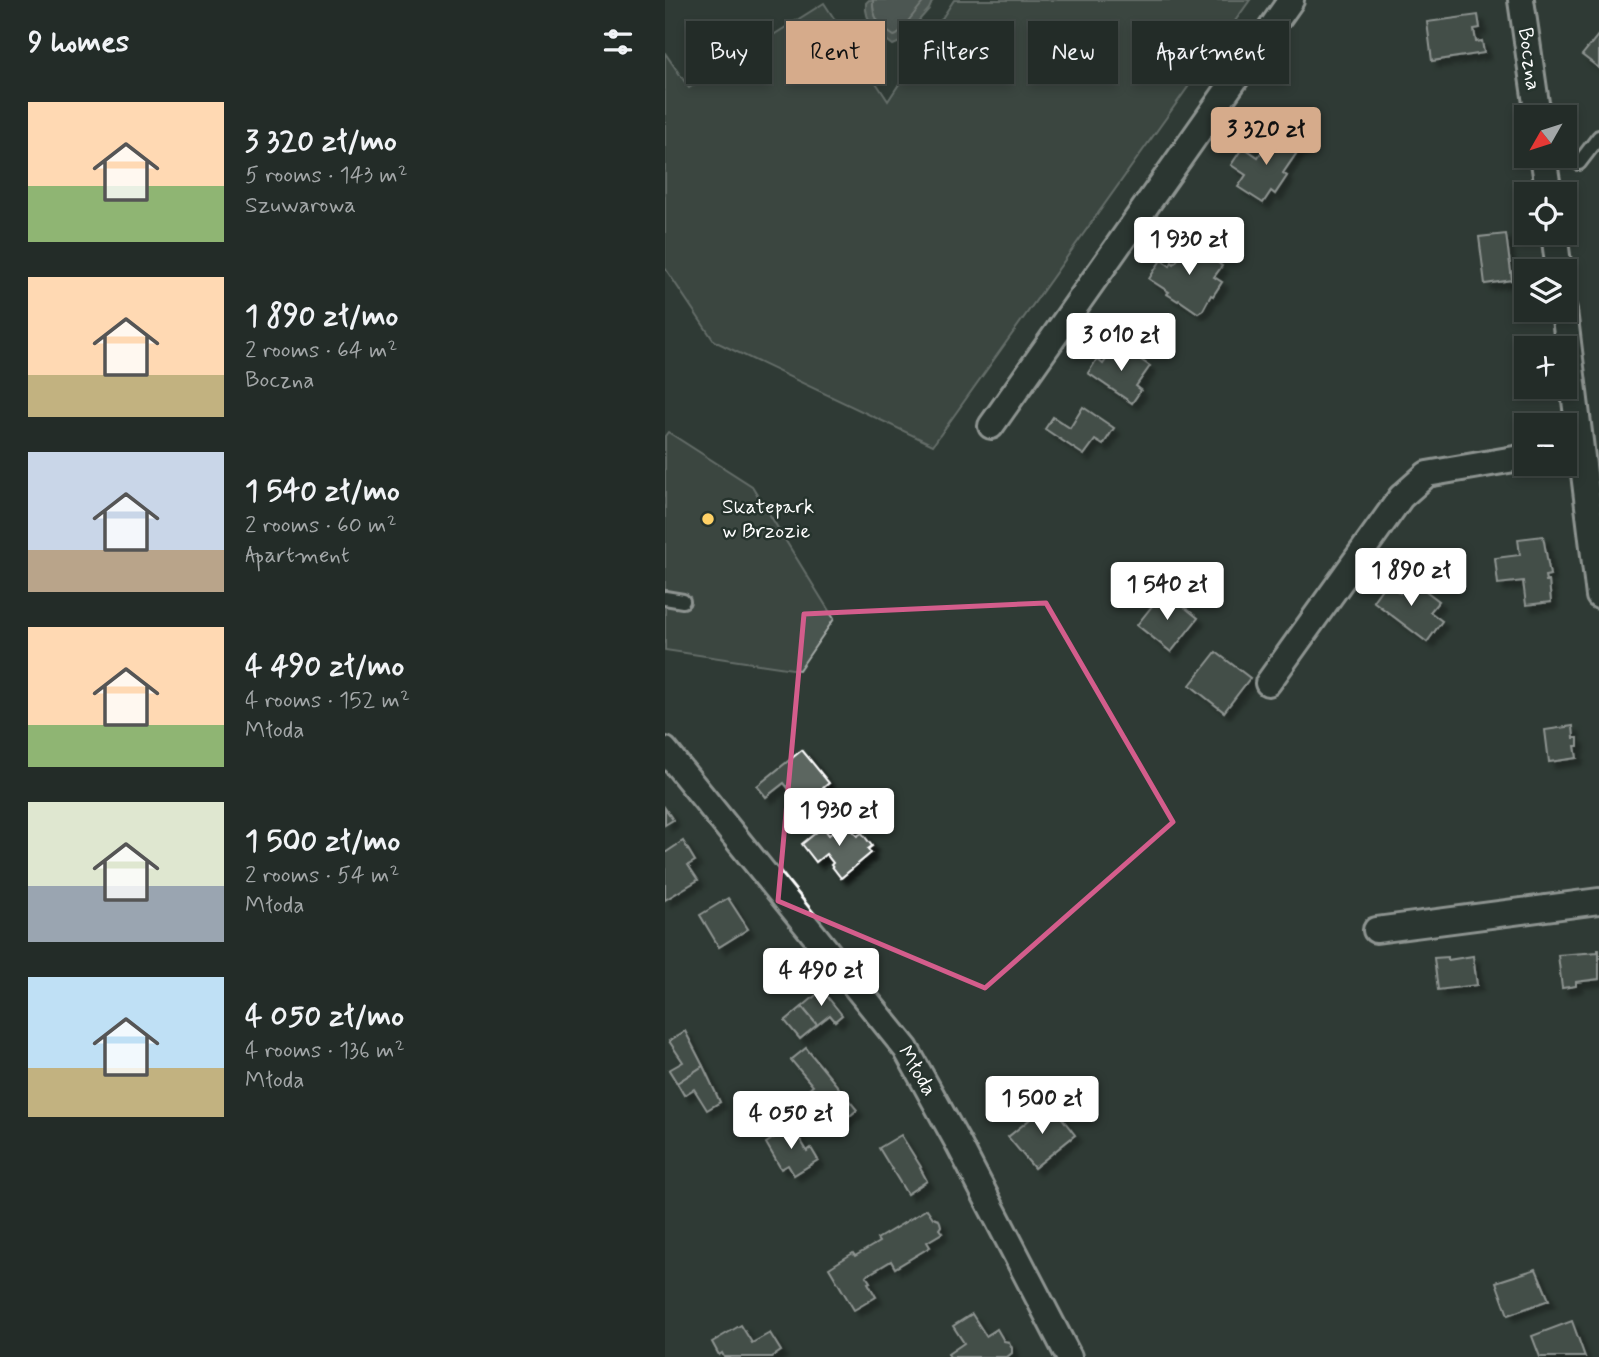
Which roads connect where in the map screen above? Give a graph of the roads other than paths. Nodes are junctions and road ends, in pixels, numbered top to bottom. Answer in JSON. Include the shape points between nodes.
{"nodes":[{"id":1,"x":1291,"y":0,"type":"edge"},
{"id":2,"x":1521,"y":0,"type":"edge"},
{"id":3,"x":1536,"y":105,"type":"edge"},
{"id":4,"x":1599,"y":137,"type":"edge"},
{"id":5,"x":1579,"y":163,"type":"dead end"},
{"id":6,"x":1565,"y":322,"type":"edge"},
{"id":7,"x":1571,"y":413,"type":"edge"},
{"id":8,"x":991,"y":426,"type":"dead end"},
{"id":9,"x":1514,"y":459,"type":"edge"},
{"id":10,"x":1577,"y":472,"type":"edge"},
{"id":11,"x":1599,"y":596,"type":"edge"},
{"id":12,"x":665,"y":598,"type":"edge"},
{"id":13,"x":683,"y":601,"type":"dead end"},
{"id":14,"x":1268,"y":683,"type":"dead end"},
{"id":15,"x":665,"y":750,"type":"edge"},
{"id":16,"x":1599,"y":901,"type":"edge"},
{"id":17,"x":1376,"y":929,"type":"dead end"},
{"id":18,"x":1069,"y":1357,"type":"edge"}],
"edges":[{"from":1,"to":8,"type":"street"},
{"from":2,"to":3,"type":"street","name":"Boczna"},
{"from":4,"to":5,"type":"lane"},
{"from":6,"to":7,"type":"street"},
{"from":9,"to":14,"type":"street","via":[[1427,474],[1401,497]]},
{"from":10,"to":11,"type":"street"},
{"from":12,"to":13,"type":"lane"},
{"from":15,"to":18,"type":"street","name":"Młoda","via":[[906,1049]]},
{"from":16,"to":17,"type":"street"}]}
